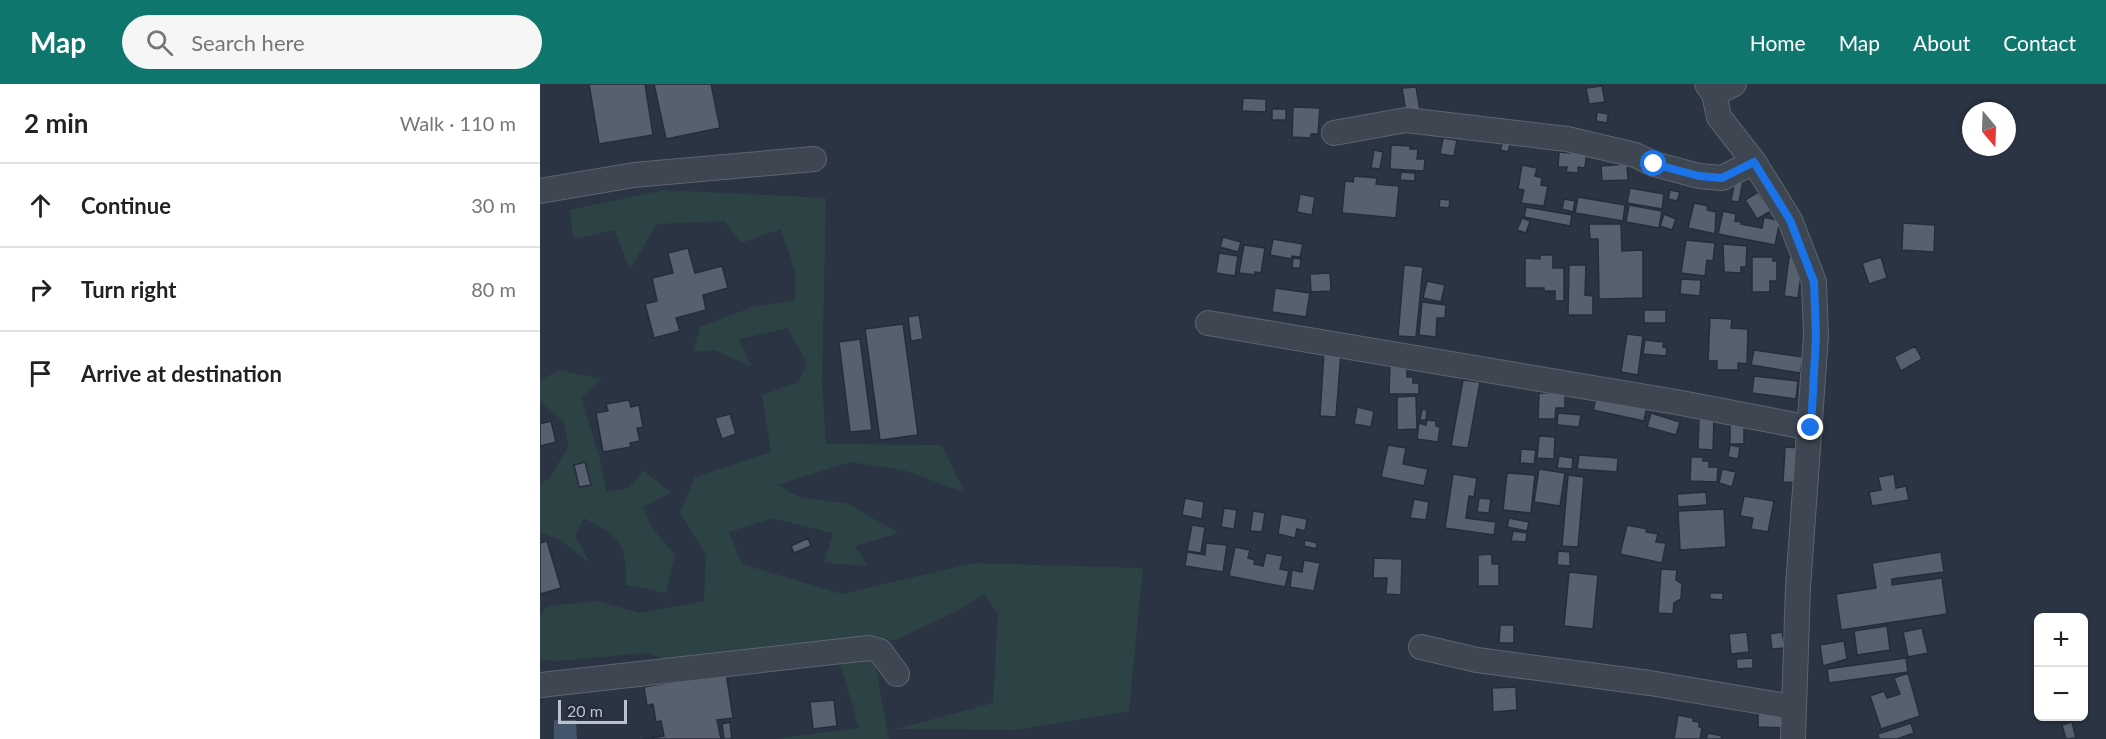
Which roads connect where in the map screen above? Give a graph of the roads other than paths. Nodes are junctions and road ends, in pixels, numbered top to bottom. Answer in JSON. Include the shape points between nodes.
{"nodes":[{"id":1,"x":1718,"y":87,"type":"edge"},
{"id":2,"x":1334,"y":133,"type":"dead end"},
{"id":3,"x":814,"y":159,"type":"dead end"},
{"id":4,"x":1754,"y":162,"type":"junction"},
{"id":5,"x":540,"y":191,"type":"edge"},
{"id":6,"x":1208,"y":323,"type":"dead end"},
{"id":7,"x":1811,"y":428,"type":"junction"},
{"id":8,"x":1421,"y":647,"type":"dead end"},
{"id":9,"x":897,"y":674,"type":"dead end"},
{"id":10,"x":540,"y":685,"type":"edge"},
{"id":11,"x":1793,"y":707,"type":"junction"},
{"id":12,"x":1793,"y":739,"type":"edge"}],
"edges":[{"from":1,"to":4,"type":"street","via":[[1719,117]]},
{"from":2,"to":4,"type":"street","via":[[1406,120],[1567,139],[1699,176],[1722,178]]},
{"from":3,"to":5,"type":"street","via":[[634,175]]},
{"from":4,"to":7,"type":"street","via":[[1790,220],[1814,282],[1816,336]]},
{"from":6,"to":7,"type":"street"},
{"from":7,"to":11,"type":"street"},
{"from":8,"to":11,"type":"street","via":[[1477,660],[1650,682]]},
{"from":9,"to":10,"type":"street","via":[[880,651],[869,648]]},
{"from":11,"to":12,"type":"street"}]}
